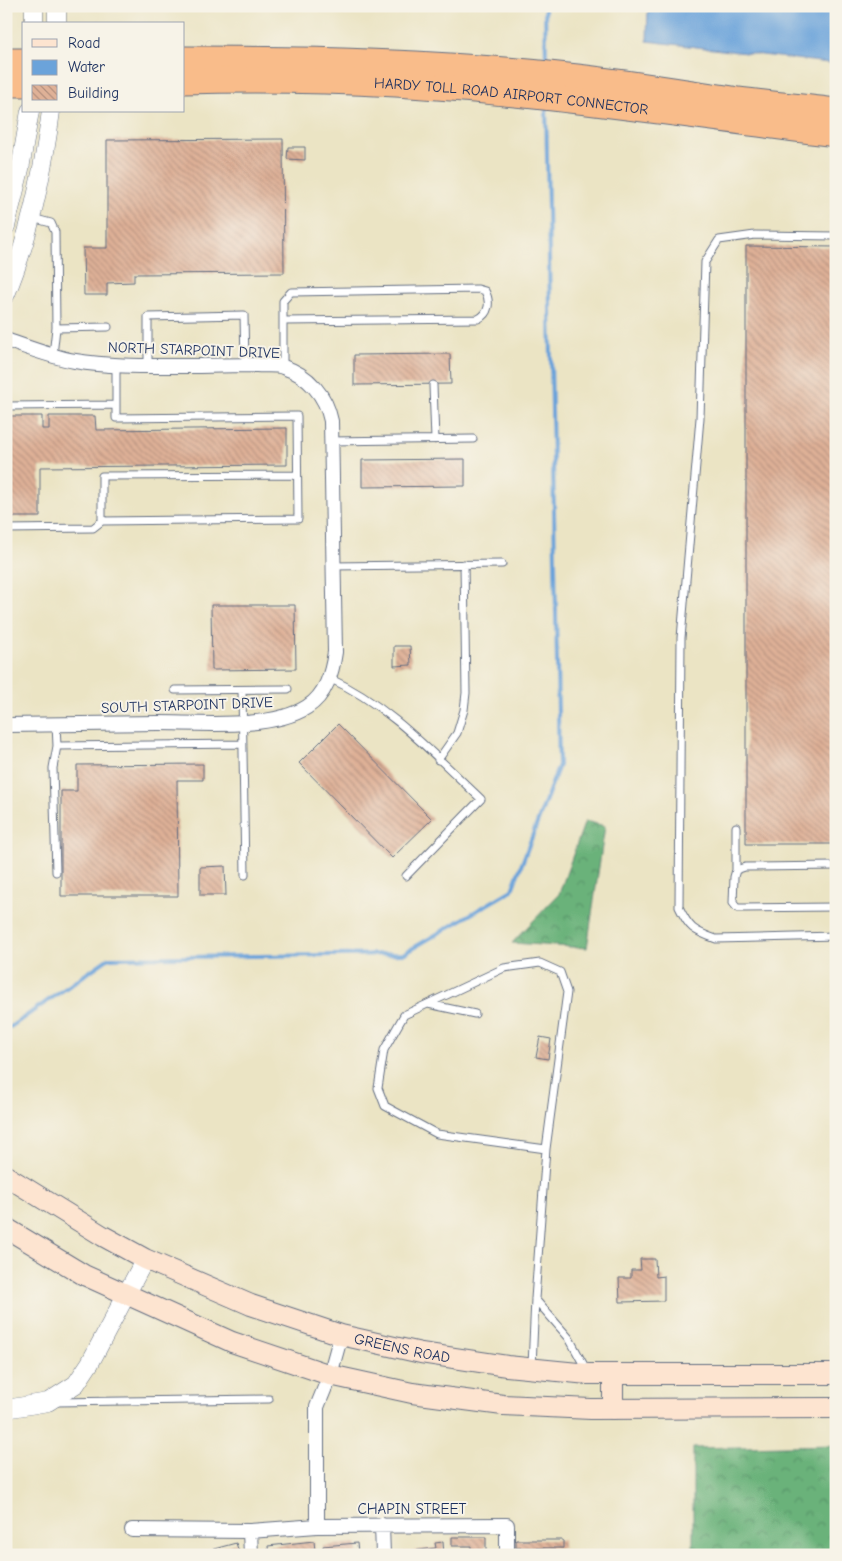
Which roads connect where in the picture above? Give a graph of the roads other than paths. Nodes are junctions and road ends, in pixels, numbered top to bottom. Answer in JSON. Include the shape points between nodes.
{"nodes":[{"id":1,"x":34,"y":6,"type":"edge"},
{"id":2,"x":57,"y":6,"type":"edge"},
{"id":3,"x":34,"y":22,"type":"edge"},
{"id":4,"x":57,"y":22,"type":"edge"},
{"id":5,"x":185,"y":59,"type":"edge"},
{"id":6,"x":22,"y":60,"type":"edge"},
{"id":7,"x":6,"y":61,"type":"edge"},
{"id":8,"x":185,"y":81,"type":"edge"},
{"id":9,"x":511,"y":82,"type":"junction"},
{"id":10,"x":6,"y":84,"type":"edge"},
{"id":11,"x":22,"y":84,"type":"edge"},
{"id":12,"x":578,"y":89,"type":"junction"},
{"id":13,"x":836,"y":111,"type":"edge"},
{"id":14,"x":30,"y":112,"type":"edge"},
{"id":15,"x":51,"y":112,"type":"edge"},
{"id":16,"x":836,"y":134,"type":"edge"},
{"id":17,"x":13,"y":166,"type":"edge"},
{"id":18,"x":32,"y":218,"type":"junction"},
{"id":19,"x":6,"y":226,"type":"edge"},
{"id":20,"x":836,"y":236,"type":"edge"},
{"id":21,"x":6,"y":294,"type":"edge"},
{"id":22,"x":284,"y":321,"type":"junction"},
{"id":23,"x":108,"y":327,"type":"dead end"},
{"id":24,"x":56,"y":328,"type":"junction"},
{"id":25,"x":6,"y":340,"type":"edge"},
{"id":26,"x":53,"y":355,"type":"junction"},
{"id":27,"x":116,"y":365,"type":"junction"},
{"id":28,"x":245,"y":365,"type":"junction"},
{"id":29,"x":148,"y":366,"type":"junction"},
{"id":30,"x":283,"y":367,"type":"junction"},
{"id":31,"x":433,"y":385,"type":"dead end"},
{"id":32,"x":6,"y":406,"type":"edge"},
{"id":33,"x":116,"y":406,"type":"junction"},
{"id":34,"x":473,"y":439,"type":"dead end"},
{"id":35,"x":435,"y":440,"type":"junction"},
{"id":36,"x":331,"y":441,"type":"junction"},
{"id":37,"x":297,"y":475,"type":"junction"},
{"id":38,"x":102,"y":521,"type":"junction"},
{"id":39,"x":6,"y":528,"type":"edge"},
{"id":40,"x":332,"y":536,"type":"joint"},
{"id":41,"x":464,"y":564,"type":"junction"},
{"id":42,"x":502,"y":564,"type":"dead end"},
{"id":43,"x":333,"y":566,"type":"junction"},
{"id":44,"x":329,"y":678,"type":"junction"},
{"id":45,"x":288,"y":689,"type":"dead end"},
{"id":46,"x":175,"y":690,"type":"dead end"},
{"id":47,"x":242,"y":690,"type":"junction"},
{"id":48,"x":243,"y":723,"type":"junction"},
{"id":49,"x":56,"y":724,"type":"junction"},
{"id":50,"x":6,"y":725,"type":"edge"},
{"id":51,"x":243,"y":744,"type":"junction"},
{"id":52,"x":57,"y":746,"type":"junction"},
{"id":53,"x":438,"y":760,"type":"junction"},
{"id":54,"x":736,"y":827,"type":"dead end"},
{"id":55,"x":836,"y":866,"type":"edge"},
{"id":56,"x":736,"y":870,"type":"junction"},
{"id":57,"x":56,"y":872,"type":"dead end"},
{"id":58,"x":245,"y":875,"type":"dead end"},
{"id":59,"x":406,"y":876,"type":"dead end"},
{"id":60,"x":836,"y":908,"type":"edge"},
{"id":61,"x":836,"y":936,"type":"edge"},
{"id":62,"x":427,"y":1004,"type":"junction"},
{"id":63,"x":475,"y":1014,"type":"dead end"},
{"id":64,"x":546,"y":1149,"type":"junction"},
{"id":65,"x":6,"y":1176,"type":"edge"},
{"id":66,"x":6,"y":1228,"type":"edge"},
{"id":67,"x":145,"y":1258,"type":"junction"},
{"id":68,"x":126,"y":1295,"type":"junction"},
{"id":69,"x":534,"y":1299,"type":"junction"},
{"id":70,"x":341,"y":1335,"type":"junction"},
{"id":71,"x":532,"y":1368,"type":"junction"},
{"id":72,"x":588,"y":1374,"type":"junction"},
{"id":73,"x":613,"y":1374,"type":"junction"},
{"id":74,"x":836,"y":1374,"type":"edge"},
{"id":75,"x":330,"y":1375,"type":"junction"},
{"id":76,"x":269,"y":1399,"type":"dead end"},
{"id":77,"x":48,"y":1402,"type":"junction"},
{"id":78,"x":836,"y":1408,"type":"edge"},
{"id":79,"x":6,"y":1409,"type":"edge"},
{"id":80,"x":613,"y":1409,"type":"junction"},
{"id":81,"x":382,"y":1525,"type":"junction"},
{"id":82,"x":317,"y":1526,"type":"junction"},
{"id":83,"x":132,"y":1530,"type":"dead end"},
{"id":84,"x":250,"y":1530,"type":"junction"},
{"id":85,"x":251,"y":1555,"type":"edge"},
{"id":86,"x":383,"y":1555,"type":"edge"},
{"id":87,"x":507,"y":1555,"type":"edge"}],
"edges":[{"from":1,"to":3,"type":"street"},
{"from":2,"to":4,"type":"street"},
{"from":5,"to":9,"type":"highway","name":"HARDY TOLL ROAD AIRPORT CONNECTOR","via":[[394,63]]},
{"from":6,"to":7,"type":"highway"},
{"from":8,"to":9,"type":"highway","name":"HARDY TOLL ROAD AIRPORT CONNECTOR"},
{"from":9,"to":12,"type":"highway","name":"HARDY TOLL ROAD AIRPORT CONNECTOR"},
{"from":10,"to":11,"type":"highway"},
{"from":12,"to":13,"type":"highway","name":"HARDY TOLL ROAD AIRPORT CONNECTOR","via":[[741,100]]},
{"from":12,"to":16,"type":"highway","name":"HARDY TOLL ROAD AIRPORT CONNECTOR"},
{"from":14,"to":17,"type":"street"},
{"from":15,"to":18,"type":"street"},
{"from":17,"to":19,"type":"street"},
{"from":18,"to":21,"type":"street"},
{"from":18,"to":24,"type":"lane","via":[[51,223],[55,232]]},
{"from":20,"to":61,"type":"lane","via":[[755,235],[719,240],[705,262],[700,418],[681,638],[679,907],[686,922],[698,933],[716,939]]},
{"from":22,"to":22,"type":"lane","via":[[478,319],[488,312],[487,295],[478,289],[291,292],[283,301]]},
{"from":22,"to":30,"type":"lane"},
{"from":23,"to":24,"type":"lane"},
{"from":24,"to":26,"type":"lane"},
{"from":25,"to":26,"type":"street","name":"NORTH STARPOINT DRIVE"},
{"from":26,"to":27,"type":"street","name":"NORTH STARPOINT DRIVE"},
{"from":27,"to":29,"type":"street","name":"NORTH STARPOINT DRIVE"},
{"from":27,"to":33,"type":"lane"},
{"from":28,"to":29,"type":"street","name":"NORTH STARPOINT DRIVE"},
{"from":28,"to":29,"type":"lane","via":[[244,315],[148,317]]},
{"from":28,"to":30,"type":"street","name":"NORTH STARPOINT DRIVE"},
{"from":30,"to":36,"type":"street","name":"NORTH STARPOINT DRIVE","via":[[312,383],[322,396],[330,414]]},
{"from":31,"to":35,"type":"lane"},
{"from":32,"to":33,"type":"lane"},
{"from":33,"to":37,"type":"lane","via":[[116,418],[296,416]]},
{"from":34,"to":35,"type":"lane"},
{"from":35,"to":36,"type":"lane"},
{"from":36,"to":40,"type":"street","name":"NORTH STARPOINT DRIVE"},
{"from":37,"to":38,"type":"lane","via":[[102,476]]},
{"from":37,"to":38,"type":"lane","via":[[298,519]]},
{"from":38,"to":39,"type":"lane","via":[[93,528]]},
{"from":40,"to":43,"type":"street","name":"SOUTH STARPOINT DRIVE"},
{"from":41,"to":42,"type":"lane"},
{"from":41,"to":43,"type":"lane"},
{"from":41,"to":53,"type":"lane","via":[[464,710],[457,733]]},
{"from":43,"to":44,"type":"street","name":"SOUTH STARPOINT DRIVE","via":[[335,652]]},
{"from":44,"to":48,"type":"street","name":"SOUTH STARPOINT DRIVE","via":[[322,693],[298,712],[283,718]]},
{"from":44,"to":53,"type":"lane","via":[[379,706]]},
{"from":45,"to":47,"type":"lane"},
{"from":46,"to":47,"type":"lane"},
{"from":47,"to":48,"type":"lane"},
{"from":48,"to":49,"type":"street","name":"SOUTH STARPOINT DRIVE"},
{"from":48,"to":51,"type":"lane"},
{"from":49,"to":50,"type":"street","name":"SOUTH STARPOINT DRIVE"},
{"from":49,"to":52,"type":"lane"},
{"from":51,"to":52,"type":"lane"},
{"from":51,"to":58,"type":"lane"},
{"from":52,"to":57,"type":"lane","via":[[53,768]]},
{"from":53,"to":59,"type":"lane","via":[[481,799]]},
{"from":54,"to":56,"type":"lane"},
{"from":55,"to":56,"type":"lane","via":[[746,866]]},
{"from":56,"to":60,"type":"lane","via":[[733,903],[737,908]]},
{"from":62,"to":63,"type":"lane"},
{"from":62,"to":64,"type":"lane","via":[[404,1015],[384,1050],[378,1088],[385,1106],[437,1134]]},
{"from":62,"to":64,"type":"lane","via":[[504,968],[540,963],[560,972],[567,992]]},
{"from":64,"to":69,"type":"lane"},
{"from":65,"to":67,"type":"main road","name":"GREENS ROAD"},
{"from":66,"to":68,"type":"main road","via":[[84,1275]]},
{"from":67,"to":68,"type":"street"},
{"from":67,"to":70,"type":"main road","name":"GREENS ROAD","via":[[251,1305]]},
{"from":68,"to":75,"type":"main road","via":[[232,1342]]},
{"from":68,"to":77,"type":"street","via":[[76,1384]]},
{"from":69,"to":71,"type":"lane"},
{"from":69,"to":72,"type":"lane","via":[[570,1338]]},
{"from":70,"to":71,"type":"main road","name":"GREENS ROAD","via":[[421,1353]]},
{"from":70,"to":75,"type":"street"},
{"from":71,"to":72,"type":"main road","name":"GREENS ROAD"},
{"from":72,"to":73,"type":"main road","name":"GREENS ROAD"},
{"from":73,"to":74,"type":"main road","name":"GREENS ROAD"},
{"from":73,"to":80,"type":"main road"},
{"from":75,"to":80,"type":"main road","via":[[412,1393],[503,1405]]},
{"from":75,"to":82,"type":"street","via":[[317,1407]]},
{"from":76,"to":77,"type":"lane"},
{"from":77,"to":79,"type":"street"},
{"from":78,"to":80,"type":"main road"},
{"from":81,"to":82,"type":"street","name":"CHAPIN STREET"},
{"from":81,"to":86,"type":"street"},
{"from":81,"to":87,"type":"street","name":"CHAPIN STREET","via":[[507,1525]]},
{"from":82,"to":84,"type":"street","name":"CHAPIN STREET"},
{"from":83,"to":84,"type":"street","name":"CHAPIN STREET"},
{"from":84,"to":85,"type":"street"}]}
